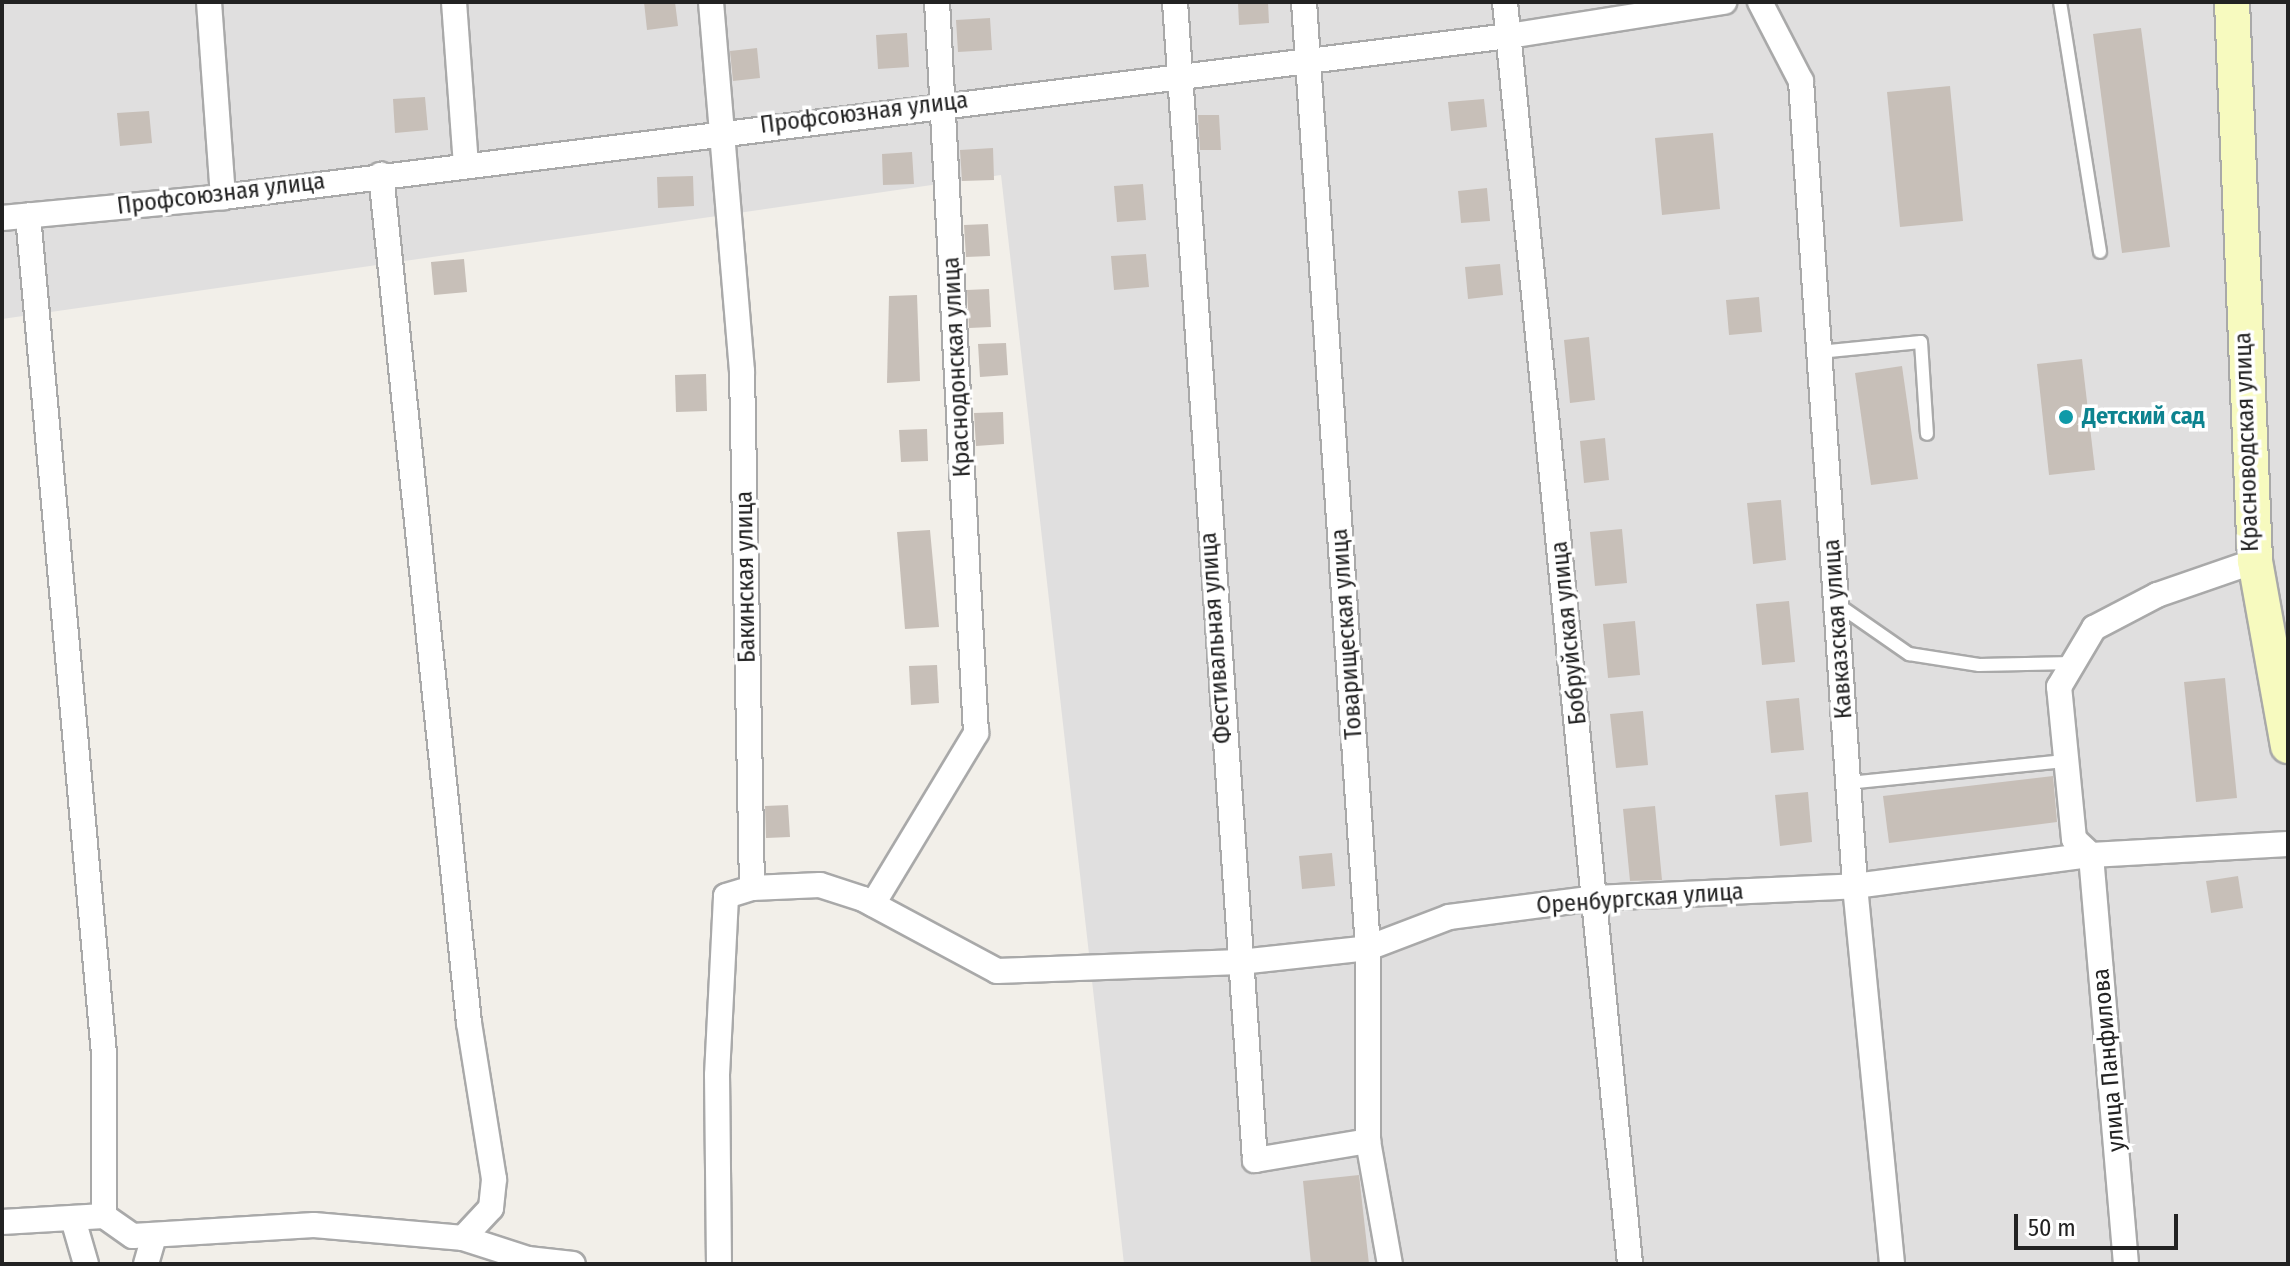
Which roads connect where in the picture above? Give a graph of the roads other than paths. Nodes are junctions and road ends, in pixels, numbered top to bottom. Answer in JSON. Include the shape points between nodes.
{"nodes":[{"id":1,"x":209,"y":2,"type":"edge"},
{"id":2,"x":454,"y":2,"type":"edge"},
{"id":3,"x":711,"y":2,"type":"edge"},
{"id":4,"x":937,"y":2,"type":"edge"},
{"id":5,"x":1175,"y":2,"type":"edge"},
{"id":6,"x":1304,"y":2,"type":"edge"},
{"id":7,"x":1505,"y":2,"type":"edge"},
{"id":8,"x":1724,"y":2,"type":"edge"},
{"id":9,"x":1760,"y":2,"type":"edge"},
{"id":10,"x":2060,"y":2,"type":"edge"},
{"id":11,"x":2232,"y":2,"type":"edge"},
{"id":12,"x":1509,"y":36,"type":"junction"},
{"id":13,"x":1308,"y":59,"type":"junction"},
{"id":14,"x":1176,"y":76,"type":"junction"},
{"id":15,"x":944,"y":103,"type":"junction"},
{"id":16,"x":723,"y":131,"type":"junction"},
{"id":17,"x":466,"y":165,"type":"junction"},
{"id":18,"x":381,"y":175,"type":"junction"},
{"id":19,"x":223,"y":197,"type":"junction"},
{"id":20,"x":28,"y":215,"type":"junction"},
{"id":21,"x":2,"y":218,"type":"edge"},
{"id":22,"x":2100,"y":252,"type":"dead end"},
{"id":23,"x":1819,"y":352,"type":"junction"},
{"id":24,"x":1927,"y":434,"type":"dead end"},
{"id":25,"x":2255,"y":561,"type":"junction"},
{"id":26,"x":1836,"y":603,"type":"junction"},
{"id":27,"x":2073,"y":663,"type":"junction"},
{"id":28,"x":2288,"y":746,"type":"edge"},
{"id":29,"x":2066,"y":761,"type":"junction"},
{"id":30,"x":1848,"y":783,"type":"junction"},
{"id":31,"x":2288,"y":844,"type":"edge"},
{"id":32,"x":2091,"y":855,"type":"junction"},
{"id":33,"x":1855,"y":886,"type":"junction"},
{"id":34,"x":752,"y":888,"type":"junction"},
{"id":35,"x":1595,"y":898,"type":"junction"},
{"id":36,"x":873,"y":904,"type":"junction"},
{"id":37,"x":1368,"y":948,"type":"junction"},
{"id":38,"x":1240,"y":962,"type":"junction"},
{"id":39,"x":1368,"y":1141,"type":"junction"},
{"id":40,"x":104,"y":1216,"type":"junction"},
{"id":41,"x":73,"y":1219,"type":"junction"},
{"id":42,"x":2,"y":1222,"type":"edge"},
{"id":43,"x":154,"y":1236,"type":"junction"},
{"id":44,"x":463,"y":1238,"type":"junction"},
{"id":45,"x":86,"y":1264,"type":"edge"},
{"id":46,"x":146,"y":1264,"type":"edge"},
{"id":47,"x":573,"y":1264,"type":"edge"},
{"id":48,"x":719,"y":1264,"type":"edge"},
{"id":49,"x":1390,"y":1264,"type":"edge"},
{"id":50,"x":1630,"y":1264,"type":"edge"},
{"id":51,"x":1892,"y":1264,"type":"edge"},
{"id":52,"x":2126,"y":1264,"type":"edge"}],
"edges":[{"from":1,"to":19,"type":"street"},
{"from":2,"to":17,"type":"street"},
{"from":3,"to":16,"type":"street","name":"Бакинская улица"},
{"from":4,"to":15,"type":"street","name":"Краснодонская улица"},
{"from":5,"to":14,"type":"street","name":"Фестивальная улица"},
{"from":6,"to":13,"type":"street","name":"Товарищеская улица"},
{"from":7,"to":12,"type":"street","name":"Бобруйская улица"},
{"from":8,"to":12,"type":"street","name":"Профсоюзная улица"},
{"from":9,"to":23,"type":"street","name":"Кавказская улица","via":[[1801,81]]},
{"from":10,"to":22,"type":"lane"},
{"from":11,"to":25,"type":"main road","name":"Красноводская улица"},
{"from":12,"to":13,"type":"street","name":"Профсоюзная улица"},
{"from":12,"to":35,"type":"street","name":"Бобруйская улица"},
{"from":13,"to":14,"type":"street","name":"Профсоюзная улица"},
{"from":13,"to":37,"type":"street","name":"Товарищеская улица"},
{"from":14,"to":15,"type":"street","name":"Профсоюзная улица"},
{"from":14,"to":38,"type":"street","name":"Фестивальная улица"},
{"from":15,"to":16,"type":"street","name":"Профсоюзная улица"},
{"from":15,"to":36,"type":"street","name":"Краснодонская улица","via":[[976,733]]},
{"from":16,"to":17,"type":"street","name":"Профсоюзная улица"},
{"from":16,"to":34,"type":"street","name":"Бакинская улица","via":[[742,371]]},
{"from":17,"to":18,"type":"street","name":"Профсоюзная улица"},
{"from":18,"to":19,"type":"street","name":"Профсоюзная улица"},
{"from":18,"to":44,"type":"street","via":[[469,1023],[494,1179],[491,1208]]},
{"from":19,"to":20,"type":"street","name":"Профсоюзная улица"},
{"from":20,"to":21,"type":"street","name":"Профсоюзная улица"},
{"from":20,"to":40,"type":"street","via":[[104,1054]]},
{"from":23,"to":24,"type":"lane","via":[[1921,342]]},
{"from":23,"to":26,"type":"street","name":"Кавказская улица"},
{"from":25,"to":27,"type":"street","name":"Красноводская улица","via":[[2157,595],[2094,628]]},
{"from":25,"to":28,"type":"main road"},
{"from":26,"to":27,"type":"lane","via":[[1909,654],[1979,665]]},
{"from":26,"to":30,"type":"street","name":"Кавказская улица"},
{"from":27,"to":29,"type":"street","name":"Красноводская улица","via":[[2059,687]]},
{"from":29,"to":30,"type":"lane"},
{"from":29,"to":32,"type":"street","name":"Красноводская улица","via":[[2074,839]]},
{"from":30,"to":33,"type":"street","name":"Кавказская улица"},
{"from":31,"to":32,"type":"street","name":"Оренбургская улица"},
{"from":32,"to":33,"type":"street","name":"Оренбургская улица"},
{"from":32,"to":52,"type":"street","name":"улица Панфилова"},
{"from":33,"to":35,"type":"street","name":"Оренбургская улица"},
{"from":33,"to":51,"type":"street","name":"Кавказская улица"},
{"from":34,"to":36,"type":"street","via":[[820,885]]},
{"from":34,"to":48,"type":"street","via":[[726,896],[717,1075]]},
{"from":35,"to":37,"type":"street","name":"Оренбургская улица","via":[[1449,917]]},
{"from":35,"to":50,"type":"street","name":"Бобруйская улица"},
{"from":36,"to":38,"type":"street","name":"Оренбургская улица","via":[[997,971]]},
{"from":37,"to":38,"type":"street","name":"Оренбургская улица"},
{"from":37,"to":39,"type":"street","name":"Товарищеская улица"},
{"from":38,"to":39,"type":"street","name":"Фестивальная улица","via":[[1255,1160]]},
{"from":39,"to":49,"type":"street","name":"Товарищеская улица"},
{"from":40,"to":41,"type":"street"},
{"from":40,"to":43,"type":"street","via":[[133,1236]]},
{"from":41,"to":42,"type":"street"},
{"from":41,"to":45,"type":"street"},
{"from":43,"to":44,"type":"street","via":[[314,1225]]},
{"from":43,"to":46,"type":"street"},
{"from":44,"to":47,"type":"street","via":[[528,1259]]}]}
